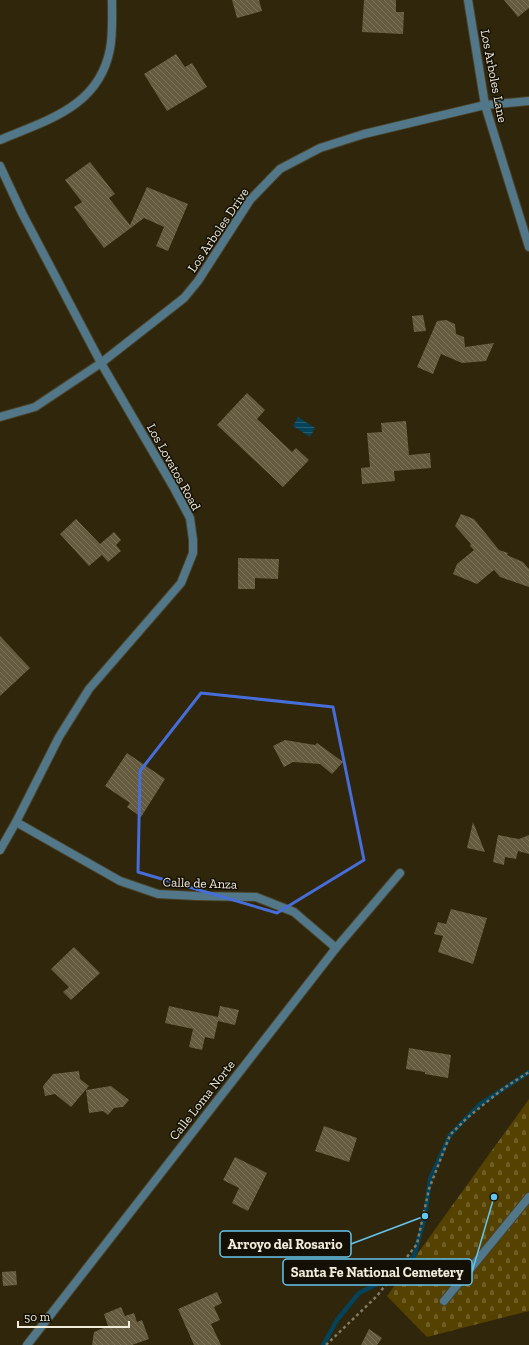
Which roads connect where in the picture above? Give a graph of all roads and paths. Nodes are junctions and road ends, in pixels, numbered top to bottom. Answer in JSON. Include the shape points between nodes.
{"nodes":[{"id":1,"x":112,"y":0,"type":"edge"},
{"id":2,"x":468,"y":0,"type":"edge"},
{"id":3,"x":529,"y":101,"type":"edge"},
{"id":4,"x":485,"y":105,"type":"junction"},
{"id":5,"x":0,"y":140,"type":"edge"},
{"id":6,"x":0,"y":166,"type":"edge"},
{"id":7,"x":529,"y":247,"type":"edge"},
{"id":8,"x":101,"y":363,"type":"junction"},
{"id":9,"x":0,"y":418,"type":"edge"},
{"id":10,"x":16,"y":822,"type":"junction"},
{"id":11,"x":0,"y":850,"type":"edge"},
{"id":12,"x":400,"y":873,"type":"dead end"},
{"id":13,"x":336,"y":948,"type":"junction"},
{"id":14,"x":529,"y":1072,"type":"edge"},
{"id":15,"x":529,"y":1197,"type":"edge"},
{"id":16,"x":444,"y":1301,"type":"dead end"},
{"id":17,"x":27,"y":1345,"type":"edge"},
{"id":18,"x":326,"y":1345,"type":"edge"}],
"edges":[{"from":1,"to":5,"type":"street","via":[[110,48],[103,72],[87,95],[70,109]]},
{"from":2,"to":4,"type":"street","name":"Los Arboles Lane"},
{"from":3,"to":4,"type":"street","name":"Los Arboles Drive"},
{"from":4,"to":7,"type":"street","name":"Los Arboles Lane"},
{"from":4,"to":8,"type":"street","name":"Los Arboles Drive","via":[[364,134],[320,148],[280,169],[250,200],[198,281],[184,298]]},
{"from":6,"to":8,"type":"street","name":"Los Lovatos Road"},
{"from":8,"to":9,"type":"street","name":"Los Arboles Drive","via":[[36,407]]},
{"from":8,"to":10,"type":"street","name":"Los Lovatos Road","via":[[190,518],[193,553],[182,583],[89,689],[59,737]]},
{"from":10,"to":11,"type":"street","name":"Los Lovatos Road"},
{"from":10,"to":13,"type":"street","name":"Calle de Anza","via":[[120,881],[158,894],[256,897],[294,912]]},
{"from":12,"to":13,"type":"street","name":"Calle Loma Norte"},
{"from":13,"to":17,"type":"street","name":"Calle Loma Norte"},
{"from":14,"to":18,"type":"path","via":[[504,1088],[450,1135],[429,1188],[417,1244],[377,1296]]},
{"from":15,"to":16,"type":"street"}]}
